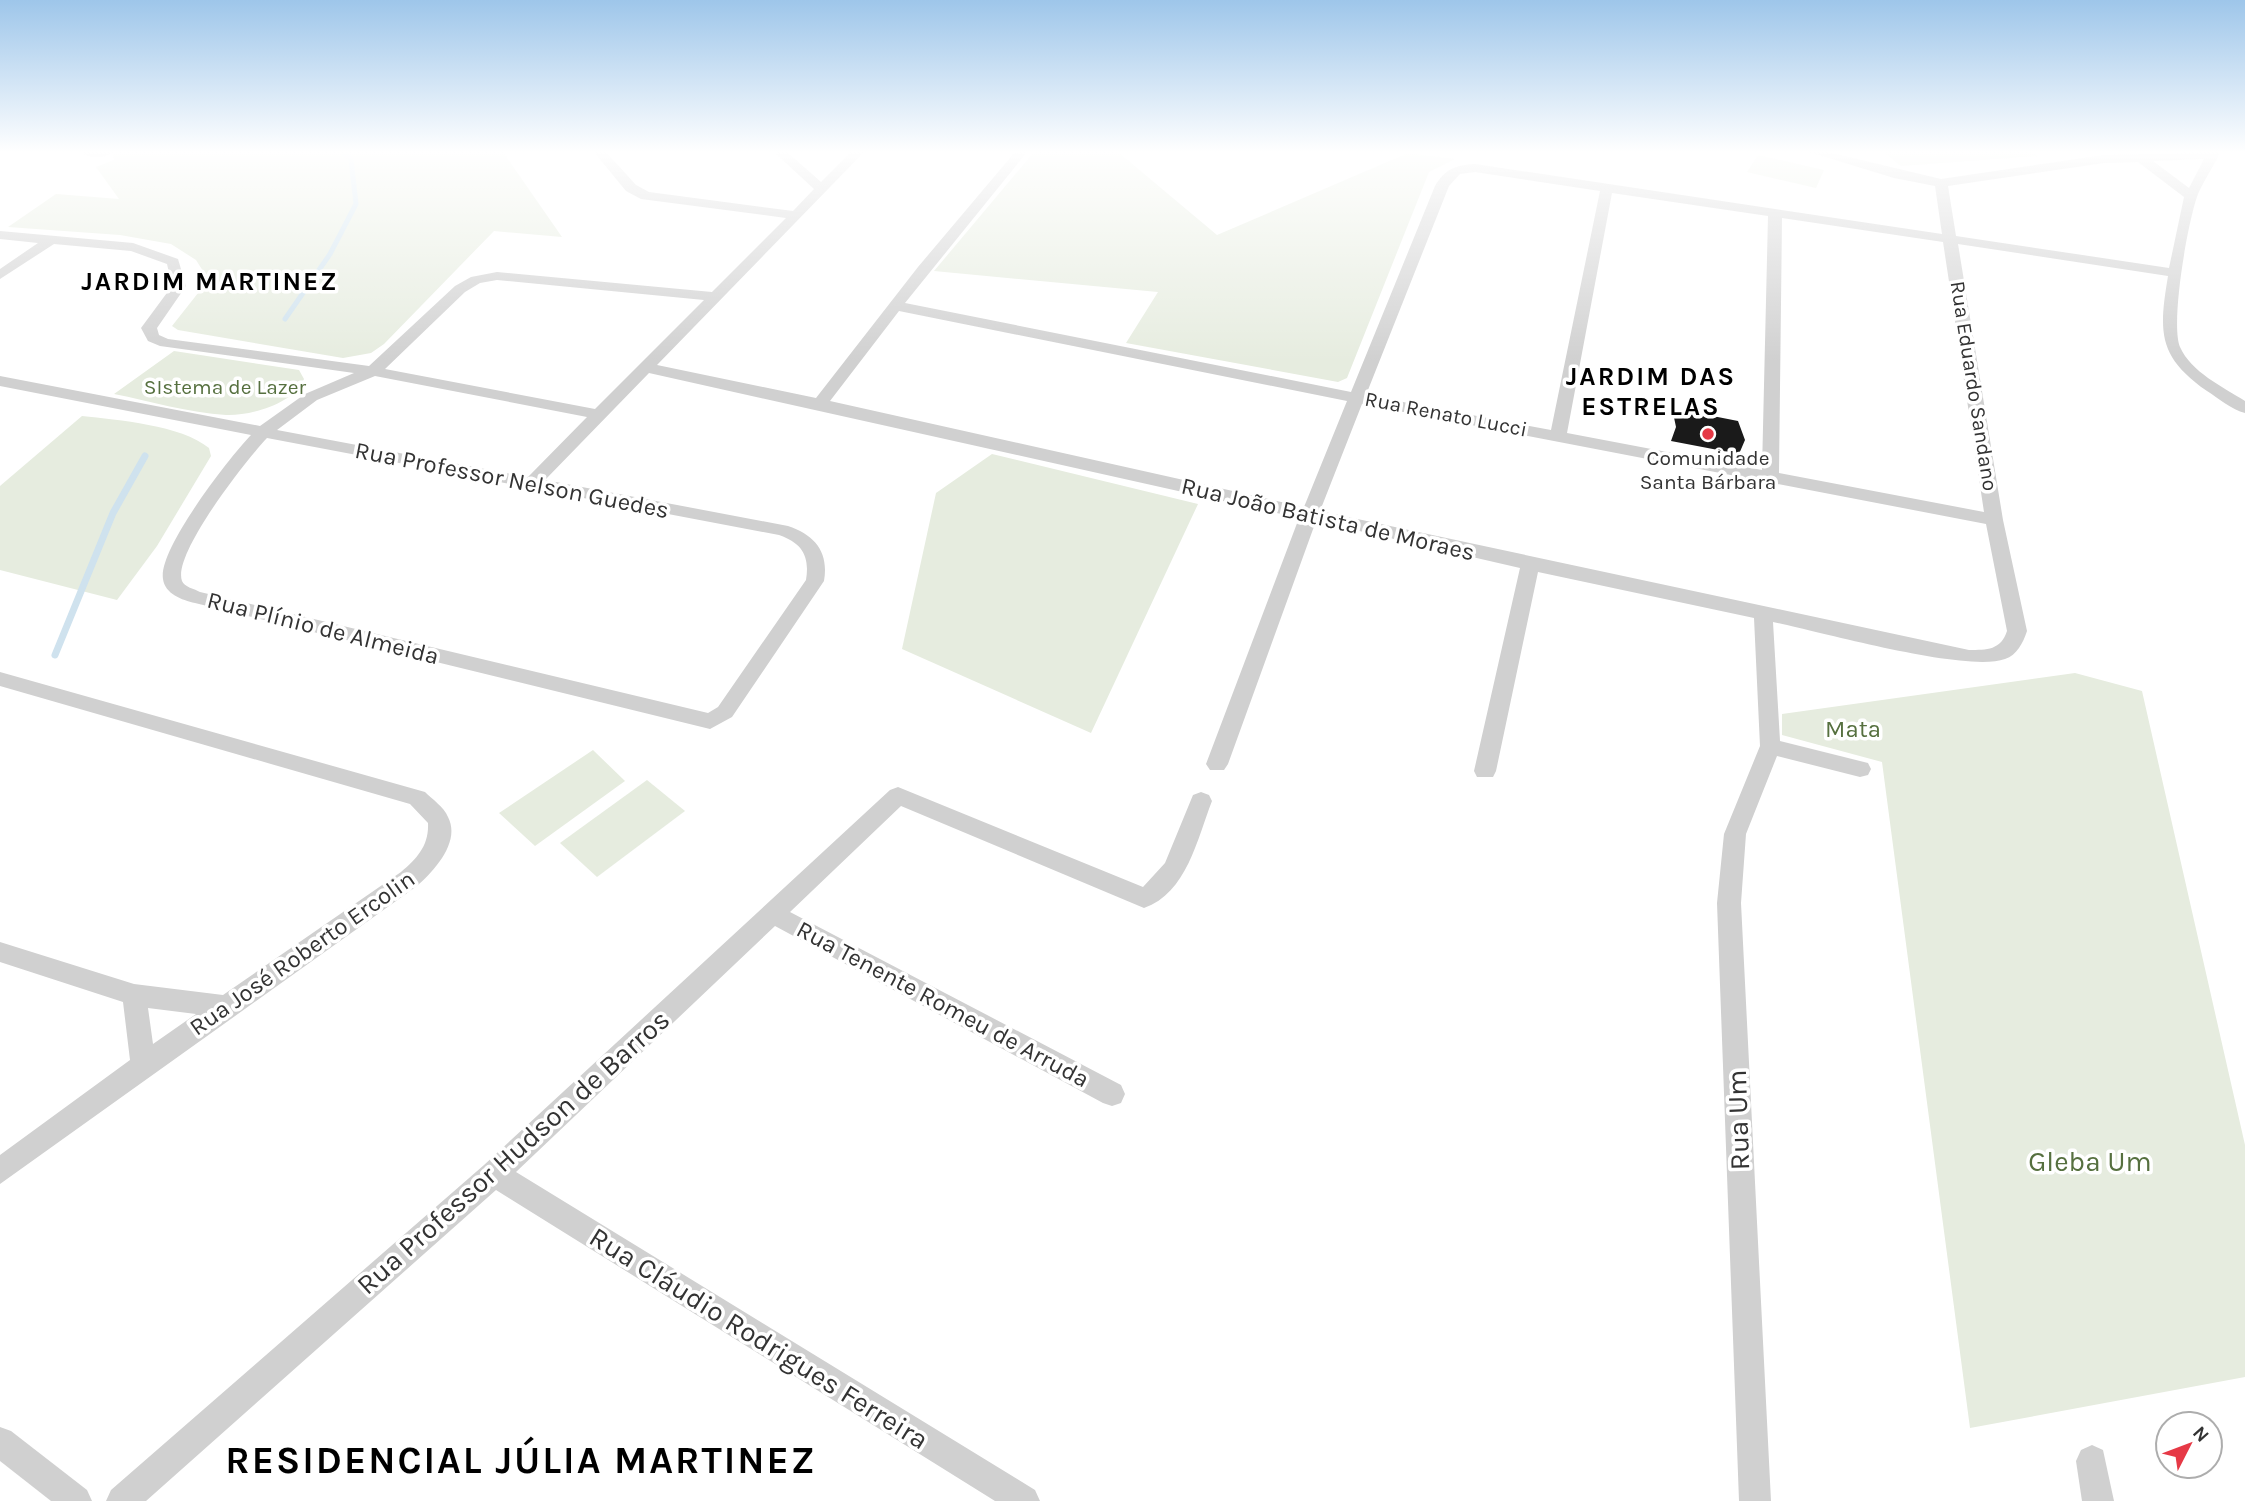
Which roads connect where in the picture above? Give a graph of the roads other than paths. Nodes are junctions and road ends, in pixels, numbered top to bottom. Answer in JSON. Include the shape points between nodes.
{"nodes":[{"id":1,"x":789,"y":222,"type":"edge"},
{"id":2,"x":965,"y":222,"type":"edge"},
{"id":3,"x":1428,"y":222,"type":"edge"},
{"id":4,"x":1599,"y":222,"type":"edge"},
{"id":5,"x":1775,"y":222,"type":"edge"},
{"id":6,"x":1843,"y":222,"type":"edge"},
{"id":7,"x":1949,"y":222,"type":"edge"},
{"id":8,"x":2186,"y":222,"type":"edge"},
{"id":9,"x":0,"y":234,"type":"edge"},
{"id":10,"x":1952,"y":238,"type":"junction"},
{"id":11,"x":51,"y":240,"type":"junction"},
{"id":12,"x":2176,"y":273,"type":"junction"},
{"id":13,"x":0,"y":275,"type":"edge"},
{"id":14,"x":715,"y":297,"type":"junction"},
{"id":15,"x":897,"y":306,"type":"junction"},
{"id":16,"x":299,"y":361,"type":"junction"},
{"id":17,"x":646,"y":368,"type":"junction"},
{"id":18,"x":373,"y":371,"type":"junction"},
{"id":19,"x":0,"y":381,"type":"edge"},
{"id":20,"x":311,"y":397,"type":"junction"},
{"id":21,"x":1357,"y":397,"type":"junction"},
{"id":22,"x":820,"y":404,"type":"junction"},
{"id":23,"x":2245,"y":408,"type":"edge"},
{"id":24,"x":600,"y":415,"type":"junction"},
{"id":25,"x":263,"y":432,"type":"junction"},
{"id":26,"x":1558,"y":435,"type":"junction"},
{"id":27,"x":1770,"y":475,"type":"junction"},
{"id":28,"x":532,"y":483,"type":"junction"},
{"id":29,"x":1310,"y":513,"type":"junction"},
{"id":30,"x":1994,"y":520,"type":"junction"},
{"id":31,"x":1530,"y":564,"type":"junction"},
{"id":32,"x":1763,"y":614,"type":"junction"},
{"id":33,"x":2011,"y":649,"type":"joint"},
{"id":34,"x":0,"y":679,"type":"edge"},
{"id":35,"x":710,"y":721,"type":"joint"},
{"id":36,"x":1769,"y":746,"type":"junction"},
{"id":37,"x":1217,"y":764,"type":"dead end"},
{"id":38,"x":1860,"y":769,"type":"dead end"},
{"id":39,"x":1485,"y":771,"type":"dead end"},
{"id":40,"x":1201,"y":801,"type":"dead end"},
{"id":41,"x":773,"y":914,"type":"junction"},
{"id":42,"x":0,"y":952,"type":"edge"},
{"id":43,"x":134,"y":995,"type":"junction"},
{"id":44,"x":226,"y":1007,"type":"junction"},
{"id":45,"x":143,"y":1065,"type":"junction"},
{"id":46,"x":1112,"y":1094,"type":"dead end"},
{"id":47,"x":0,"y":1171,"type":"edge"},
{"id":48,"x":494,"y":1174,"type":"junction"},
{"id":49,"x":0,"y":1442,"type":"edge"},
{"id":50,"x":2092,"y":1461,"type":"dead end"},
{"id":51,"x":76,"y":1501,"type":"edge"},
{"id":52,"x":122,"y":1501,"type":"edge"},
{"id":53,"x":1024,"y":1501,"type":"edge"},
{"id":54,"x":1755,"y":1501,"type":"edge"},
{"id":55,"x":2098,"y":1501,"type":"edge"}],
"edges":[{"from":1,"to":14,"type":"street"},
{"from":2,"to":15,"type":"street"},
{"from":3,"to":21,"type":"street"},
{"from":4,"to":26,"type":"street"},
{"from":5,"to":27,"type":"street"},
{"from":6,"to":10,"type":"street"},
{"from":7,"to":10,"type":"street","name":"Rua Eduardo Sandano"},
{"from":8,"to":12,"type":"street"},
{"from":9,"to":11,"type":"street"},
{"from":10,"to":12,"type":"street"},
{"from":10,"to":30,"type":"street","name":"Rua Eduardo Sandano"},
{"from":11,"to":13,"type":"street"},
{"from":11,"to":16,"type":"street","via":[[133,247],[173,262],[179,286],[149,328],[153,338]]},
{"from":12,"to":23,"type":"street","via":[[2168,333],[2171,345],[2183,361]]},
{"from":14,"to":17,"type":"street"},
{"from":14,"to":18,"type":"street","via":[[484,277],[460,289]]},
{"from":15,"to":21,"type":"street","name":"Rua Renato Lucci"},
{"from":15,"to":22,"type":"street"},
{"from":16,"to":18,"type":"street"},
{"from":16,"to":20,"type":"street","via":[[316,371],[317,388]]},
{"from":17,"to":22,"type":"street","name":"Rua João Batista de Moraes"},
{"from":17,"to":24,"type":"street"},
{"from":18,"to":20,"type":"street","name":"Rua Plínio de Almeida"},
{"from":18,"to":24,"type":"street"},
{"from":19,"to":25,"type":"street","name":"Rua Professor Nelson Guedes"},
{"from":20,"to":25,"type":"street","name":"Rua Plínio de Almeida"},
{"from":21,"to":26,"type":"street","name":"Rua Renato Lucci"},
{"from":21,"to":29,"type":"street"},
{"from":22,"to":29,"type":"street","name":"Rua João Batista de Moraes"},
{"from":24,"to":28,"type":"street"},
{"from":25,"to":28,"type":"street","name":"Rua Professor Nelson Guedes"},
{"from":25,"to":35,"type":"street","name":"Rua Plínio de Almeida","via":[[231,466],[174,558],[172,580],[177,589]]},
{"from":26,"to":27,"type":"street","name":"Rua Renato Lucci"},
{"from":27,"to":30,"type":"street","name":"Rua Renato Lucci"},
{"from":28,"to":35,"type":"street","name":"Rua Professor Nelson Guedes","via":[[782,530],[811,544],[819,567],[816,581],[725,712]]},
{"from":29,"to":31,"type":"street","name":"Rua João Batista de Moraes"},
{"from":29,"to":37,"type":"street"},
{"from":30,"to":33,"type":"street","name":"Rua Eduardo Sandano","via":[[2017,631]]},
{"from":31,"to":32,"type":"street","name":"Rua João Batista de Moraes"},
{"from":31,"to":39,"type":"street"},
{"from":32,"to":33,"type":"street","name":"Rua João Batista de Moraes","via":[[1969,657],[1999,656]]},
{"from":32,"to":36,"type":"street"},
{"from":34,"to":44,"type":"street","name":"Rua José Roberto Ercolin","via":[[416,798],[433,810],[441,836],[425,866]]},
{"from":36,"to":38,"type":"street"},
{"from":36,"to":54,"type":"street","name":"Rua Um","via":[[1735,834],[1729,903]]},
{"from":40,"to":41,"type":"street","name":"Rua Professor Hudson de Barros","via":[[1171,873],[1157,893],[1144,898],[898,796]]},
{"from":41,"to":46,"type":"street","name":"Rua Tenente Romeu de Arruda"},
{"from":41,"to":48,"type":"street","name":"Rua Professor Hudson de Barros"},
{"from":42,"to":43,"type":"street"},
{"from":43,"to":44,"type":"street"},
{"from":43,"to":45,"type":"street"},
{"from":44,"to":45,"type":"street","name":"Rua José Roberto Ercolin"},
{"from":45,"to":47,"type":"street","name":"Rua José Roberto Ercolin"},
{"from":48,"to":52,"type":"street","name":"Rua Professor Hudson de Barros"},
{"from":48,"to":53,"type":"street","name":"Rua Cláudio Rodrigues Ferreira"},
{"from":49,"to":51,"type":"street"},
{"from":50,"to":55,"type":"street"}]}
